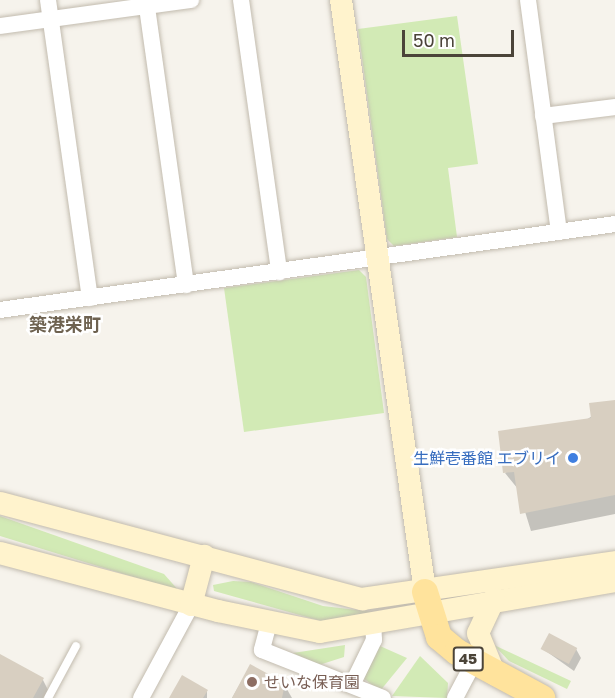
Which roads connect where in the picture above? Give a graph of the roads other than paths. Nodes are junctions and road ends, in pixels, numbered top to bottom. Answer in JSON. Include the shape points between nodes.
{"nodes":[{"id":1,"x":48,"y":0,"type":"edge"},
{"id":2,"x":191,"y":0,"type":"edge"},
{"id":3,"x":241,"y":0,"type":"edge"},
{"id":4,"x":341,"y":0,"type":"edge"},
{"id":5,"x":528,"y":0,"type":"edge"},
{"id":6,"x":147,"y":3,"type":"edge"},
{"id":7,"x":51,"y":19,"type":"junction"},
{"id":8,"x":0,"y":26,"type":"edge"},
{"id":9,"x":615,"y":107,"type":"edge"},
{"id":10,"x":543,"y":116,"type":"junction"},
{"id":11,"x":615,"y":224,"type":"edge"},
{"id":12,"x":559,"y":232,"type":"junction"},
{"id":13,"x":376,"y":258,"type":"junction"},
{"id":14,"x":279,"y":272,"type":"junction"},
{"id":15,"x":186,"y":285,"type":"junction"},
{"id":16,"x":90,"y":298,"type":"junction"},
{"id":17,"x":0,"y":310,"type":"edge"},
{"id":18,"x":0,"y":503,"type":"edge"},
{"id":19,"x":0,"y":553,"type":"edge"},
{"id":20,"x":204,"y":556,"type":"junction"},
{"id":21,"x":615,"y":562,"type":"edge"},
{"id":22,"x":615,"y":581,"type":"edge"},
{"id":23,"x":494,"y":599,"type":"junction"},
{"id":24,"x":427,"y":602,"type":"junction"},
{"id":25,"x":191,"y":605,"type":"junction"},
{"id":26,"x":373,"y":623,"type":"junction"},
{"id":27,"x":270,"y":624,"type":"junction"},
{"id":28,"x":76,"y":646,"type":"dead end"},
{"id":29,"x":485,"y":668,"type":"junction"},
{"id":30,"x":353,"y":683,"type":"junction"},
{"id":31,"x":48,"y":698,"type":"edge"},
{"id":32,"x":141,"y":698,"type":"edge"},
{"id":33,"x":383,"y":698,"type":"edge"},
{"id":34,"x":454,"y":698,"type":"edge"},
{"id":35,"x":542,"y":698,"type":"edge"}],
"edges":[{"from":1,"to":7,"type":"street"},
{"from":2,"to":6,"type":"street"},
{"from":3,"to":14,"type":"street"},
{"from":4,"to":13,"type":"street"},
{"from":5,"to":10,"type":"street"},
{"from":6,"to":7,"type":"street"},
{"from":6,"to":15,"type":"street"},
{"from":7,"to":8,"type":"street"},
{"from":7,"to":16,"type":"street"},
{"from":9,"to":10,"type":"street"},
{"from":10,"to":12,"type":"street"},
{"from":11,"to":12,"type":"street"},
{"from":12,"to":13,"type":"street"},
{"from":13,"to":14,"type":"street"},
{"from":13,"to":24,"type":"street"},
{"from":14,"to":15,"type":"street"},
{"from":15,"to":16,"type":"street"},
{"from":16,"to":17,"type":"street"},
{"from":18,"to":20,"type":"street"},
{"from":19,"to":25,"type":"street"},
{"from":20,"to":24,"type":"street","via":[[333,595]]},
{"from":20,"to":25,"type":"street"},
{"from":21,"to":24,"type":"street"},
{"from":22,"to":23,"type":"street"},
{"from":23,"to":24,"type":"street"},
{"from":23,"to":29,"type":"street","via":[[478,633]]},
{"from":24,"to":26,"type":"street"},
{"from":24,"to":29,"type":"main road","number":"45","via":[[439,637]]},
{"from":25,"to":27,"type":"street"},
{"from":25,"to":32,"type":"street"},
{"from":26,"to":27,"type":"street","via":[[320,632]]},
{"from":26,"to":30,"type":"street","via":[[374,640]]},
{"from":27,"to":30,"type":"street","via":[[262,650]]},
{"from":28,"to":31,"type":"lane"},
{"from":29,"to":34,"type":"street"},
{"from":29,"to":35,"type":"main road","number":"45"},
{"from":30,"to":33,"type":"street"}]}
